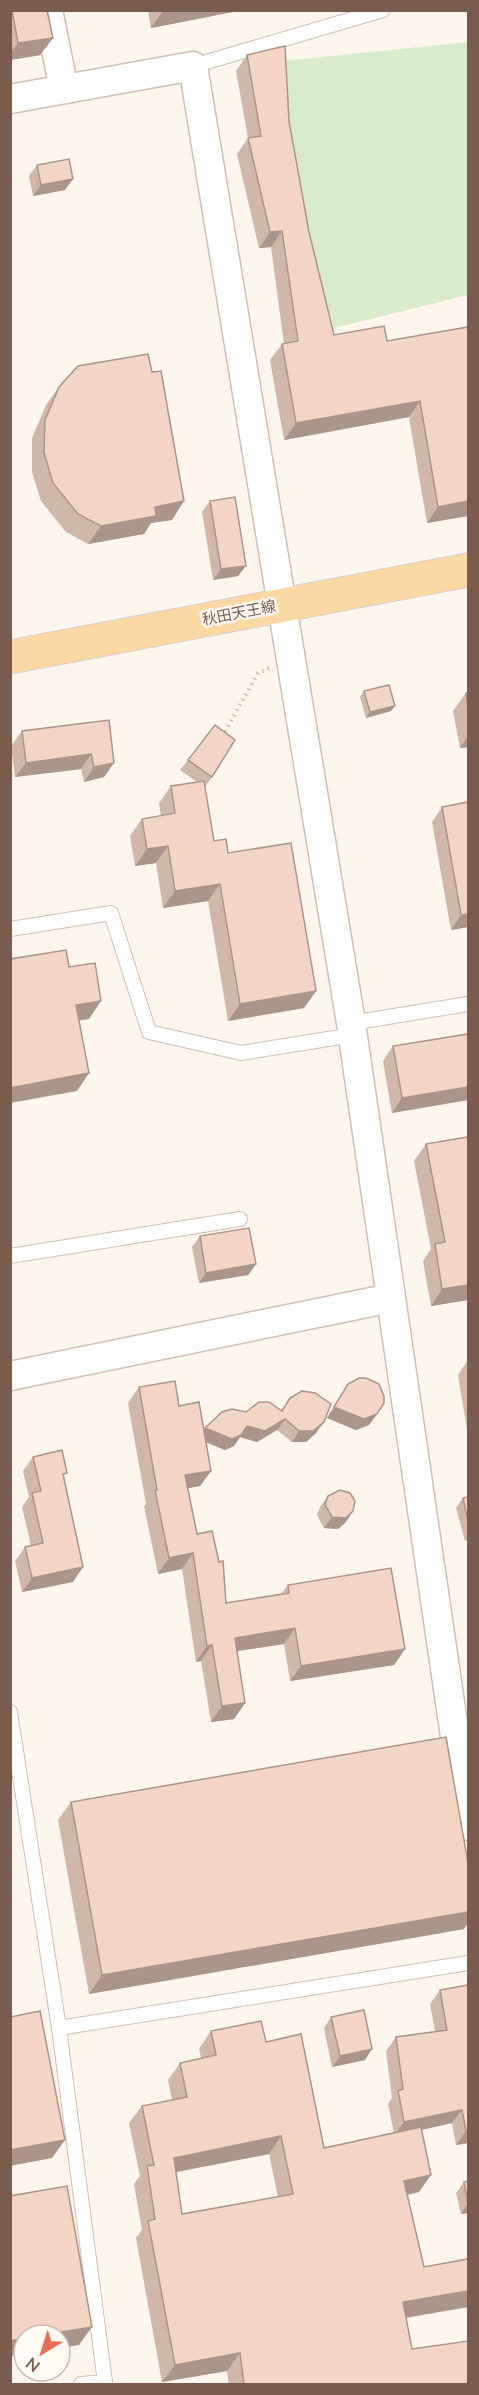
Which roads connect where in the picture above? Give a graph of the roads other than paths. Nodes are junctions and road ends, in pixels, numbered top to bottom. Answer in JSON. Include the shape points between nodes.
{"nodes":[{"id":1,"x":48,"y":10,"type":"edge"},
{"id":2,"x":383,"y":10,"type":"edge"},
{"id":3,"x":193,"y":66,"type":"junction"},
{"id":4,"x":64,"y":89,"type":"junction"},
{"id":5,"x":10,"y":99,"type":"edge"},
{"id":6,"x":468,"y":570,"type":"edge"},
{"id":7,"x":282,"y":605,"type":"junction"},
{"id":8,"x":10,"y":657,"type":"edge"},
{"id":9,"x":10,"y":929,"type":"edge"},
{"id":10,"x":468,"y":1004,"type":"edge"},
{"id":11,"x":352,"y":1029,"type":"junction"},
{"id":12,"x":240,"y":1219,"type":"dead end"},
{"id":13,"x":10,"y":1256,"type":"edge"},
{"id":14,"x":391,"y":1298,"type":"junction"},
{"id":15,"x":10,"y":1376,"type":"edge"},
{"id":16,"x":10,"y":1712,"type":"edge"},
{"id":17,"x":468,"y":1826,"type":"edge"},
{"id":18,"x":468,"y":1963,"type":"edge"},
{"id":19,"x":59,"y":2028,"type":"junction"},
{"id":20,"x":81,"y":2385,"type":"edge"}],
"edges":[{"from":1,"to":4,"type":"street"},
{"from":2,"to":3,"type":"lane"},
{"from":3,"to":4,"type":"street"},
{"from":3,"to":7,"type":"street"},
{"from":4,"to":5,"type":"street"},
{"from":6,"to":7,"type":"main road","name":"秋田天王線"},
{"from":7,"to":8,"type":"main road","name":"秋田天王線"},
{"from":7,"to":11,"type":"street"},
{"from":9,"to":11,"type":"lane","via":[[111,913],[149,1032],[241,1053]]},
{"from":10,"to":11,"type":"lane"},
{"from":11,"to":14,"type":"street"},
{"from":12,"to":13,"type":"lane"},
{"from":14,"to":15,"type":"street"},
{"from":14,"to":17,"type":"street"},
{"from":16,"to":19,"type":"lane"},
{"from":18,"to":19,"type":"lane"},
{"from":19,"to":20,"type":"lane","via":[[105,2382]]}]}
